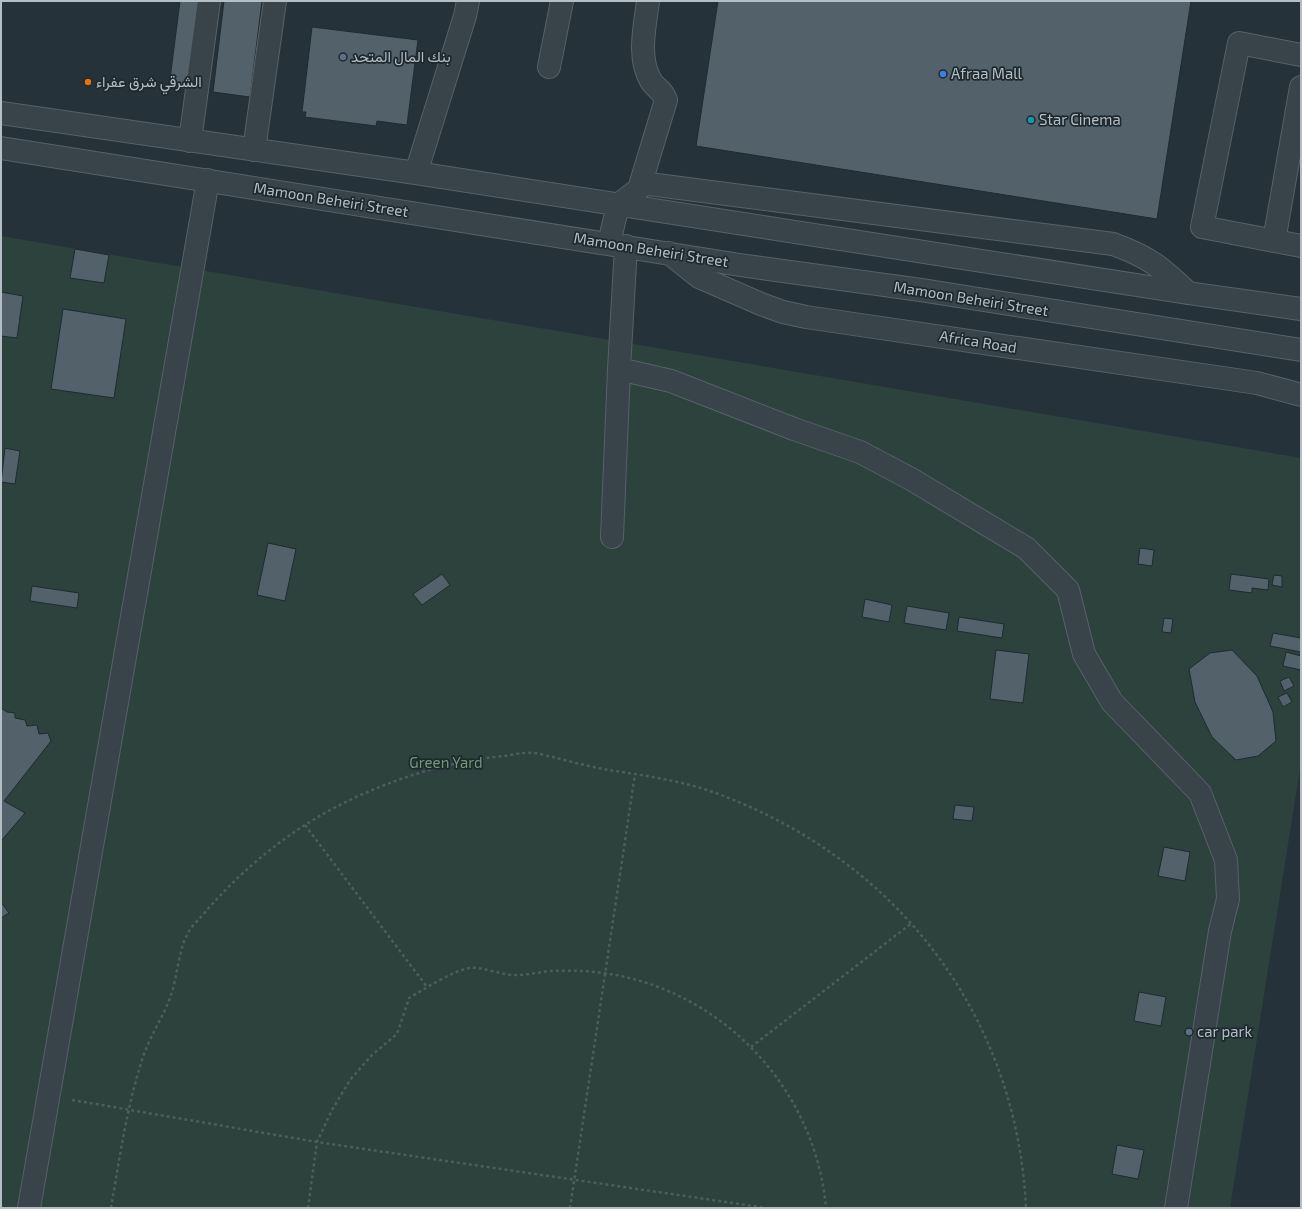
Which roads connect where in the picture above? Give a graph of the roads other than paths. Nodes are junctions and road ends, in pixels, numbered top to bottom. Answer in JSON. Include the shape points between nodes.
{"nodes":[{"id":1,"x":210,"y":1,"type":"edge"},
{"id":2,"x":275,"y":1,"type":"edge"},
{"id":3,"x":468,"y":1,"type":"edge"},
{"id":4,"x":562,"y":1,"type":"edge"},
{"id":5,"x":648,"y":1,"type":"edge"},
{"id":6,"x":1301,"y":55,"type":"edge"},
{"id":7,"x":549,"y":67,"type":"dead end"},
{"id":8,"x":1301,"y":87,"type":"edge"},
{"id":9,"x":1,"y":113,"type":"edge"},
{"id":10,"x":190,"y":141,"type":"junction"},
{"id":11,"x":1,"y":148,"type":"edge"},
{"id":12,"x":254,"y":150,"type":"junction"},
{"id":13,"x":416,"y":174,"type":"junction"},
{"id":14,"x":208,"y":180,"type":"junction"},
{"id":15,"x":640,"y":183,"type":"junction"},
{"id":16,"x":618,"y":205,"type":"junction"},
{"id":17,"x":1274,"y":241,"type":"junction"},
{"id":18,"x":618,"y":244,"type":"junction"},
{"id":19,"x":1301,"y":246,"type":"edge"},
{"id":20,"x":668,"y":252,"type":"junction"},
{"id":21,"x":1188,"y":293,"type":"junction"},
{"id":22,"x":1301,"y":309,"type":"edge"},
{"id":23,"x":1301,"y":350,"type":"edge"},
{"id":24,"x":619,"y":369,"type":"junction"},
{"id":25,"x":1301,"y":395,"type":"edge"},
{"id":26,"x":612,"y":537,"type":"dead end"},
{"id":27,"x":29,"y":1208,"type":"edge"},
{"id":28,"x":1176,"y":1208,"type":"edge"}],
"edges":[{"from":1,"to":10,"type":"street"},
{"from":2,"to":12,"type":"street"},
{"from":3,"to":13,"type":"street"},
{"from":4,"to":7,"type":"street"},
{"from":5,"to":15,"type":"street","via":[[642,52],[652,82],[663,92],[666,100]]},
{"from":6,"to":17,"type":"street","via":[[1239,43],[1202,227]]},
{"from":8,"to":17,"type":"street"},
{"from":9,"to":10,"type":"street"},
{"from":10,"to":12,"type":"street"},
{"from":11,"to":14,"type":"street","name":"Mamoon Beheiri Street"},
{"from":12,"to":13,"type":"street"},
{"from":13,"to":16,"type":"street"},
{"from":14,"to":18,"type":"street","name":"Mamoon Beheiri Street"},
{"from":14,"to":27,"type":"street"},
{"from":15,"to":16,"type":"street","via":[[639,189]]},
{"from":15,"to":21,"type":"street","via":[[1113,244],[1138,253],[1158,265]]},
{"from":16,"to":18,"type":"street"},
{"from":16,"to":21,"type":"street"},
{"from":17,"to":19,"type":"street"},
{"from":18,"to":20,"type":"street","name":"Mamoon Beheiri Street"},
{"from":18,"to":24,"type":"street"},
{"from":20,"to":23,"type":"street","name":"Mamoon Beheiri Street"},
{"from":20,"to":25,"type":"street","name":"Africa Road","via":[[699,277],[783,312],[1257,383]]},
{"from":21,"to":22,"type":"street"},
{"from":24,"to":26,"type":"street"},
{"from":24,"to":28,"type":"street","via":[[671,381],[860,452],[911,479],[1026,548],[1068,590],[1084,654],[1112,702],[1200,793],[1226,860],[1228,899],[1220,931]]}]}
